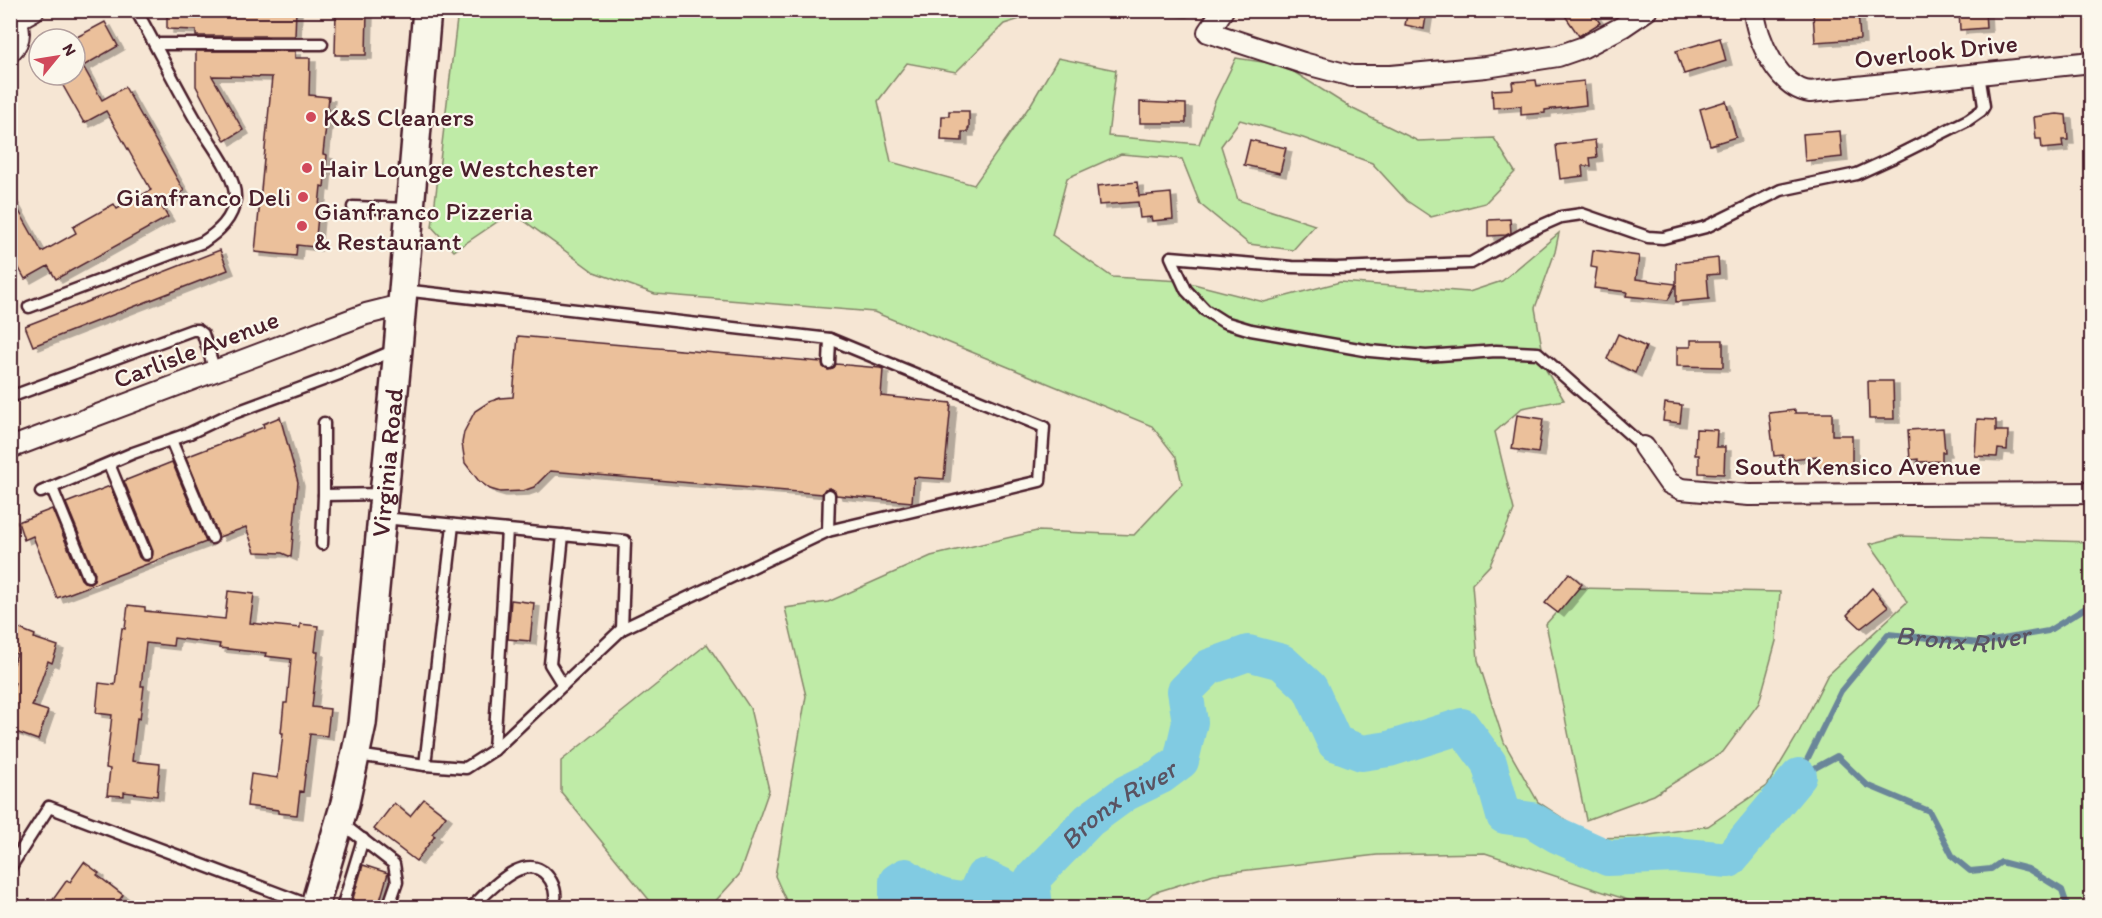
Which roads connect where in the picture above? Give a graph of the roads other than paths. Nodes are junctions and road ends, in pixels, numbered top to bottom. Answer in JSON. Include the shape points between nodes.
{"nodes":[{"id":1,"x":34,"y":10,"type":"edge"},
{"id":2,"x":136,"y":10,"type":"edge"},
{"id":3,"x":427,"y":10,"type":"edge"},
{"id":4,"x":1223,"y":10,"type":"edge"},
{"id":5,"x":1647,"y":10,"type":"edge"},
{"id":6,"x":1754,"y":10,"type":"edge"},
{"id":7,"x":13,"y":17,"type":"edge"},
{"id":8,"x":155,"y":44,"type":"junction"},
{"id":9,"x":321,"y":44,"type":"dead end"},
{"id":10,"x":10,"y":52,"type":"edge"},
{"id":11,"x":2091,"y":62,"type":"edge"},
{"id":12,"x":1979,"y":74,"type":"junction"},
{"id":13,"x":352,"y":207,"type":"dead end"},
{"id":14,"x":410,"y":209,"type":"junction"},
{"id":15,"x":403,"y":298,"type":"junction"},
{"id":16,"x":29,"y":307,"type":"dead end"},
{"id":17,"x":830,"y":339,"type":"junction"},
{"id":18,"x":398,"y":349,"type":"junction"},
{"id":19,"x":829,"y":363,"type":"dead end"},
{"id":20,"x":215,"y":371,"type":"junction"},
{"id":21,"x":10,"y":397,"type":"edge"},
{"id":22,"x":324,"y":423,"type":"dead end"},
{"id":23,"x":171,"y":440,"type":"junction"},
{"id":24,"x":1644,"y":447,"type":"joint"},
{"id":25,"x":10,"y":448,"type":"edge"},
{"id":26,"x":109,"y":464,"type":"junction"},
{"id":27,"x":52,"y":488,"type":"junction"},
{"id":28,"x":41,"y":492,"type":"dead end"},
{"id":29,"x":2091,"y":494,"type":"edge"},
{"id":30,"x":324,"y":495,"type":"junction"},
{"id":31,"x":829,"y":495,"type":"dead end"},
{"id":32,"x":384,"y":506,"type":"junction"},
{"id":33,"x":453,"y":525,"type":"junction"},
{"id":34,"x":507,"y":530,"type":"junction"},
{"id":35,"x":828,"y":531,"type":"junction"},
{"id":36,"x":562,"y":535,"type":"junction"},
{"id":37,"x":212,"y":538,"type":"dead end"},
{"id":38,"x":322,"y":544,"type":"dead end"},
{"id":39,"x":146,"y":554,"type":"dead end"},
{"id":40,"x":88,"y":576,"type":"dead end"},
{"id":41,"x":622,"y":629,"type":"junction"},
{"id":42,"x":563,"y":685,"type":"junction"},
{"id":43,"x":494,"y":750,"type":"junction"},
{"id":44,"x":357,"y":755,"type":"junction"},
{"id":45,"x":425,"y":765,"type":"junction"},
{"id":46,"x":340,"y":822,"type":"junction"},
{"id":47,"x":363,"y":839,"type":"junction"},
{"id":48,"x":10,"y":868,"type":"edge"},
{"id":49,"x":476,"y":906,"type":"edge"},
{"id":50,"x":314,"y":908,"type":"edge"},
{"id":51,"x":342,"y":908,"type":"edge"},
{"id":52,"x":388,"y":908,"type":"edge"},
{"id":53,"x":553,"y":908,"type":"edge"}],
"edges":[{"from":1,"to":7,"type":"street"},
{"from":2,"to":8,"type":"lane"},
{"from":3,"to":14,"type":"street","name":"Virginia Road"},
{"from":4,"to":5,"type":"street","via":[[1208,32],[1352,76],[1391,76],[1558,56],[1584,47]]},
{"from":6,"to":12,"type":"street","name":"Overlook Drive","via":[[1759,37],[1771,61],[1801,90]]},
{"from":7,"to":10,"type":"street","via":[[20,36]]},
{"from":8,"to":9,"type":"lane"},
{"from":8,"to":16,"type":"lane","via":[[231,179],[235,199],[231,214],[220,231],[203,242]]},
{"from":11,"to":12,"type":"street","name":"Overlook Drive"},
{"from":12,"to":24,"type":"lane","via":[[1984,106],[1968,120],[1857,174],[1781,190],[1706,227],[1681,234],[1648,237],[1582,213],[1529,231],[1471,263],[1336,268],[1171,258],[1186,290],[1205,310],[1224,322],[1251,330],[1370,351],[1426,356],[1496,351],[1538,353]]},
{"from":13,"to":14,"type":"lane"},
{"from":14,"to":15,"type":"street","name":"Virginia Road"},
{"from":15,"to":17,"type":"lane"},
{"from":15,"to":18,"type":"street","name":"Virginia Road"},
{"from":15,"to":20,"type":"street","name":"Carlisle Avenue"},
{"from":17,"to":19,"type":"lane"},
{"from":17,"to":35,"type":"lane","via":[[1044,427],[1040,481]]},
{"from":18,"to":23,"type":"lane"},
{"from":18,"to":32,"type":"street","name":"Virginia Road"},
{"from":20,"to":21,"type":"lane","via":[[203,334],[192,330]]},
{"from":20,"to":25,"type":"street","name":"Carlisle Avenue"},
{"from":22,"to":30,"type":"lane"},
{"from":23,"to":26,"type":"lane"},
{"from":23,"to":37,"type":"lane"},
{"from":24,"to":29,"type":"street","name":"South Kensico Avenue","via":[[1669,483],[1680,489],[1749,495]]},
{"from":26,"to":27,"type":"lane"},
{"from":26,"to":39,"type":"lane"},
{"from":27,"to":28,"type":"lane"},
{"from":27,"to":40,"type":"lane"},
{"from":30,"to":32,"type":"lane"},
{"from":30,"to":38,"type":"lane"},
{"from":31,"to":35,"type":"lane"},
{"from":32,"to":33,"type":"lane"},
{"from":32,"to":44,"type":"street","name":"Virginia Road","via":[[370,663]]},
{"from":33,"to":34,"type":"lane"},
{"from":33,"to":45,"type":"lane"},
{"from":34,"to":36,"type":"lane"},
{"from":34,"to":43,"type":"lane"},
{"from":35,"to":41,"type":"lane"},
{"from":36,"to":41,"type":"lane","via":[[625,541]]},
{"from":36,"to":42,"type":"lane","via":[[550,664]]},
{"from":41,"to":42,"type":"lane"},
{"from":42,"to":43,"type":"lane"},
{"from":43,"to":45,"type":"lane","via":[[466,768]]},
{"from":44,"to":45,"type":"lane"},
{"from":44,"to":46,"type":"street","name":"Virginia Road"},
{"from":46,"to":47,"type":"lane"},
{"from":46,"to":50,"type":"street","name":"Virginia Road"},
{"from":47,"to":51,"type":"lane"},
{"from":47,"to":52,"type":"lane","via":[[394,864],[398,882]]},
{"from":48,"to":50,"type":"lane","via":[[49,807]]},
{"from":49,"to":53,"type":"lane","via":[[511,872],[526,867],[539,869],[549,878],[555,890]]}]}
